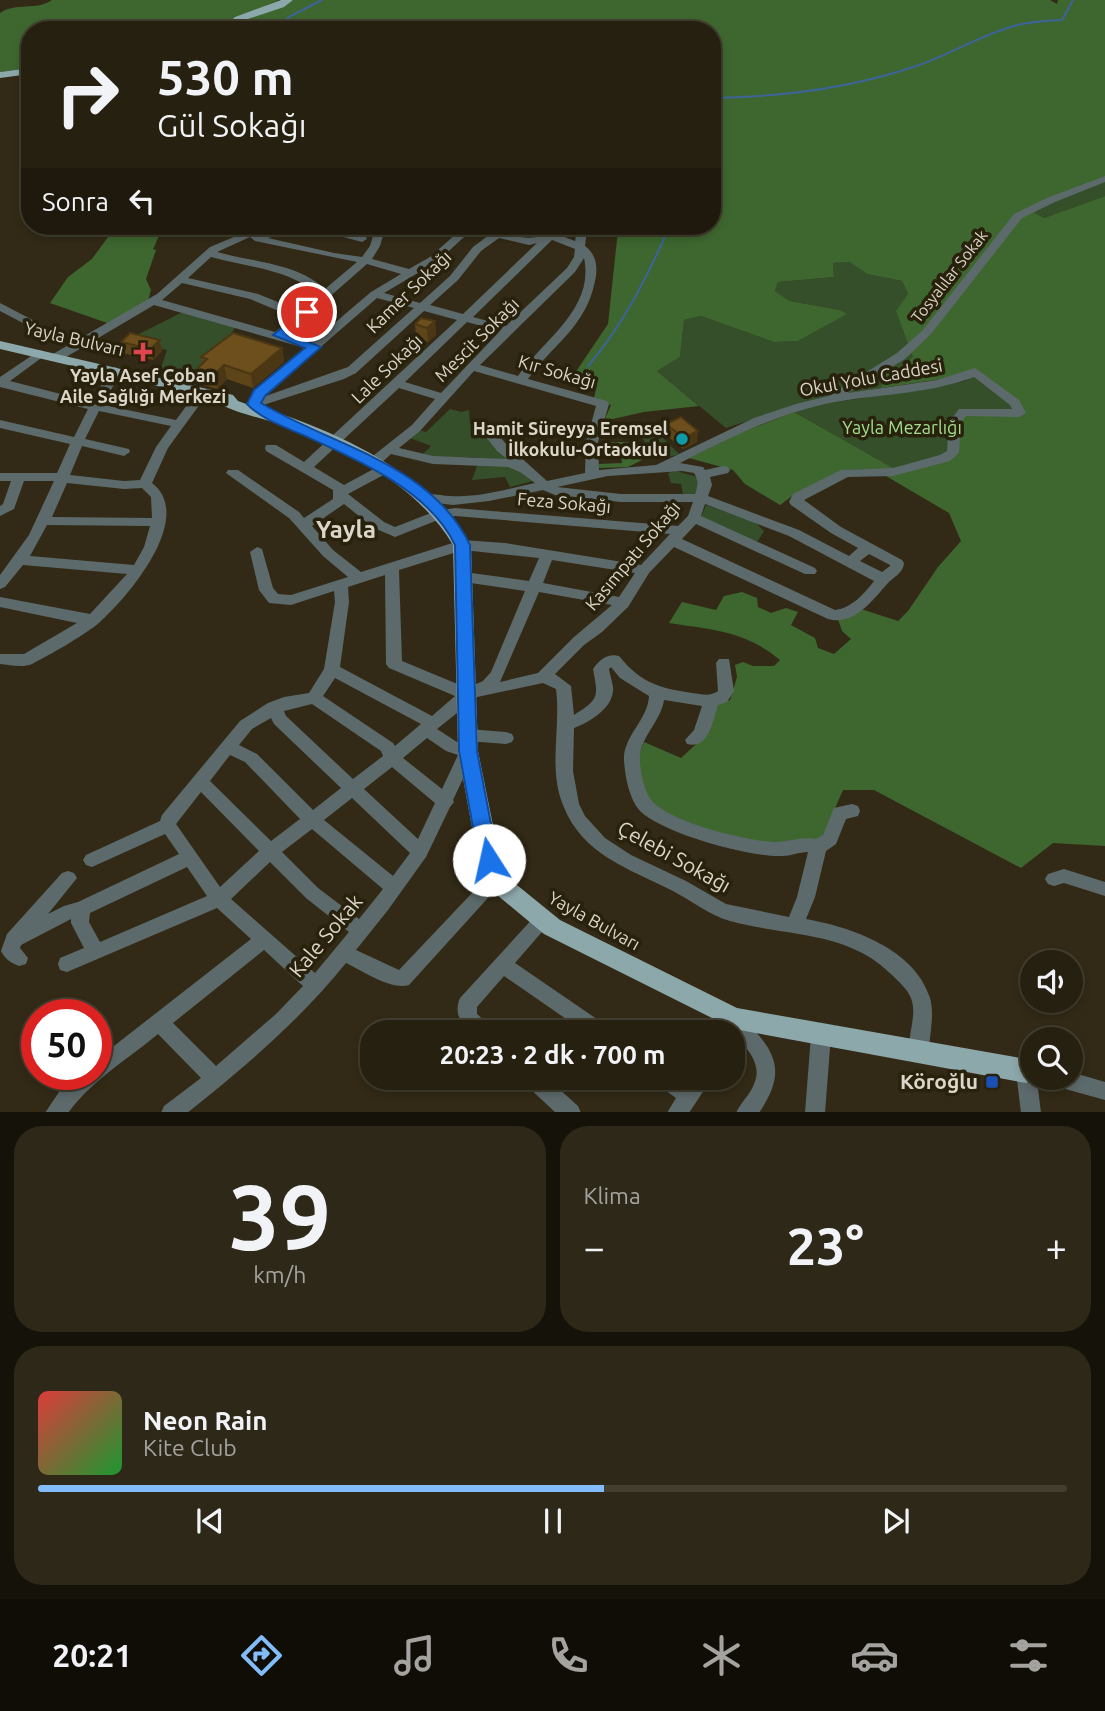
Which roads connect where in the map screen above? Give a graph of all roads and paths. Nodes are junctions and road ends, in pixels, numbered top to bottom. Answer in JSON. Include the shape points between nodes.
{"nodes":[{"id":1,"x":288,"y":0,"type":"edge"},
{"id":2,"x":236,"y":21,"type":"edge"},
{"id":3,"x":21,"y":72,"type":"edge"},
{"id":4,"x":0,"y":75,"type":"edge"},
{"id":5,"x":1105,"y":179,"type":"edge"},
{"id":6,"x":249,"y":235,"type":"edge"},
{"id":7,"x":268,"y":235,"type":"edge"},
{"id":8,"x":347,"y":235,"type":"edge"},
{"id":9,"x":378,"y":235,"type":"edge"},
{"id":10,"x":461,"y":235,"type":"edge"},
{"id":11,"x":494,"y":235,"type":"edge"},
{"id":12,"x":513,"y":235,"type":"edge"},
{"id":13,"x":546,"y":235,"type":"edge"},
{"id":14,"x":551,"y":235,"type":"edge"},
{"id":15,"x":561,"y":235,"type":"edge"},
{"id":16,"x":581,"y":235,"type":"edge"},
{"id":17,"x":255,"y":238,"type":"junction"},
{"id":18,"x":362,"y":239,"type":"dead end"},
{"id":19,"x":454,"y":241,"type":"junction"},
{"id":20,"x":477,"y":248,"type":"junction"},
{"id":21,"x":580,"y":248,"type":"junction"},
{"id":22,"x":210,"y":254,"type":"junction"},
{"id":23,"x":364,"y":260,"type":"junction"},
{"id":24,"x":410,"y":273,"type":"junction"},
{"id":25,"x":180,"y":279,"type":"junction"},
{"id":26,"x":375,"y":294,"type":"junction"},
{"id":27,"x":325,"y":295,"type":"junction"},
{"id":28,"x":154,"y":301,"type":"junction"},
{"id":29,"x":0,"y":306,"type":"edge"},
{"id":30,"x":420,"y":307,"type":"junction"},
{"id":31,"x":301,"y":316,"type":"junction"},
{"id":32,"x":463,"y":319,"type":"junction"},
{"id":33,"x":509,"y":330,"type":"junction"},
{"id":34,"x":46,"y":331,"type":"dead end"},
{"id":35,"x":279,"y":335,"type":"junction"},
{"id":36,"x":0,"y":345,"type":"edge"},
{"id":37,"x":314,"y":347,"type":"junction"},
{"id":38,"x":40,"y":354,"type":"junction"},
{"id":39,"x":57,"y":357,"type":"junction"},
{"id":40,"x":473,"y":367,"type":"junction"},
{"id":41,"x":115,"y":371,"type":"junction"},
{"id":42,"x":522,"y":380,"type":"junction"},
{"id":43,"x":0,"y":382,"type":"edge"},
{"id":44,"x":397,"y":383,"type":"junction"},
{"id":45,"x":202,"y":393,"type":"junction"},
{"id":46,"x":219,"y":397,"type":"junction"},
{"id":47,"x":444,"y":398,"type":"junction"},
{"id":48,"x":822,"y":401,"type":"junction"},
{"id":49,"x":254,"y":404,"type":"junction"},
{"id":50,"x":95,"y":407,"type":"junction"},
{"id":51,"x":274,"y":417,"type":"junction"},
{"id":52,"x":178,"y":424,"type":"junction"},
{"id":53,"x":482,"y":424,"type":"dead end"},
{"id":54,"x":1,"y":425,"type":"edge"},
{"id":55,"x":78,"y":441,"type":"junction"},
{"id":56,"x":335,"y":444,"type":"junction"},
{"id":57,"x":271,"y":448,"type":"dead end"},
{"id":58,"x":124,"y":452,"type":"dead end"},
{"id":59,"x":383,"y":460,"type":"junction"},
{"id":60,"x":306,"y":467,"type":"junction"},
{"id":61,"x":658,"y":469,"type":"junction"},
{"id":62,"x":723,"y":470,"type":"dead end"},
{"id":63,"x":529,"y":471,"type":"junction"},
{"id":64,"x":233,"y":473,"type":"dead end"},
{"id":65,"x":592,"y":473,"type":"junction"},
{"id":66,"x":703,"y":475,"type":"junction"},
{"id":67,"x":0,"y":477,"type":"edge"},
{"id":68,"x":19,"y":477,"type":"junction"},
{"id":69,"x":62,"y":478,"type":"junction"},
{"id":70,"x":145,"y":484,"type":"junction"},
{"id":71,"x":544,"y":484,"type":"junction"},
{"id":72,"x":341,"y":494,"type":"junction"},
{"id":73,"x":425,"y":498,"type":"junction"},
{"id":74,"x":701,"y":498,"type":"junction"},
{"id":75,"x":0,"y":512,"type":"edge"},
{"id":76,"x":441,"y":514,"type":"junction"},
{"id":77,"x":694,"y":518,"type":"junction"},
{"id":78,"x":44,"y":520,"type":"junction"},
{"id":79,"x":158,"y":522,"type":"junction"},
{"id":80,"x":305,"y":524,"type":"junction"},
{"id":81,"x":774,"y":526,"type":"junction"},
{"id":82,"x":678,"y":536,"type":"junction"},
{"id":83,"x":463,"y":545,"type":"junction"},
{"id":84,"x":757,"y":545,"type":"junction"},
{"id":85,"x":868,"y":547,"type":"junction"},
{"id":86,"x":257,"y":552,"type":"dead end"},
{"id":87,"x":548,"y":554,"type":"junction"},
{"id":88,"x":20,"y":561,"type":"junction"},
{"id":89,"x":852,"y":561,"type":"junction"},
{"id":90,"x":392,"y":569,"type":"junction"},
{"id":91,"x":139,"y":570,"type":"junction"},
{"id":92,"x":644,"y":570,"type":"junction"},
{"id":93,"x":810,"y":571,"type":"dead end"},
{"id":94,"x":464,"y":577,"type":"junction"},
{"id":95,"x":360,"y":579,"type":"junction"},
{"id":96,"x":883,"y":579,"type":"junction"},
{"id":97,"x":0,"y":584,"type":"edge"},
{"id":98,"x":341,"y":586,"type":"junction"},
{"id":99,"x":536,"y":586,"type":"junction"},
{"id":100,"x":0,"y":602,"type":"edge"},
{"id":101,"x":623,"y":603,"type":"junction"},
{"id":102,"x":93,"y":620,"type":"junction"},
{"id":103,"x":0,"y":659,"type":"edge"},
{"id":104,"x":724,"y":663,"type":"dead end"},
{"id":105,"x":332,"y":670,"type":"junction"},
{"id":106,"x":543,"y":677,"type":"junction"},
{"id":107,"x":656,"y":693,"type":"junction"},
{"id":108,"x":467,"y":695,"type":"junction"},
{"id":109,"x":314,"y":698,"type":"junction"},
{"id":110,"x":710,"y":701,"type":"junction"},
{"id":111,"x":274,"y":707,"type":"junction"},
{"id":112,"x":566,"y":725,"type":"junction"},
{"id":113,"x":430,"y":727,"type":"junction"},
{"id":114,"x":506,"y":738,"type":"dead end"},
{"id":115,"x":693,"y":740,"type":"dead end"},
{"id":116,"x":468,"y":743,"type":"junction"},
{"id":117,"x":228,"y":747,"type":"junction"},
{"id":118,"x":392,"y":758,"type":"junction"},
{"id":119,"x":200,"y":781,"type":"junction"},
{"id":120,"x":352,"y":786,"type":"junction"},
{"id":121,"x":446,"y":802,"type":"junction"},
{"id":122,"x":852,"y":811,"type":"dead end"},
{"id":123,"x":311,"y":820,"type":"junction"},
{"id":124,"x":168,"y":825,"type":"junction"},
{"id":125,"x":818,"y":847,"type":"junction"},
{"id":126,"x":271,"y":851,"type":"junction"},
{"id":127,"x":420,"y":852,"type":"junction"},
{"id":128,"x":188,"y":858,"type":"junction"},
{"id":129,"x":92,"y":860,"type":"dead end"},
{"id":130,"x":68,"y":878,"type":"dead end"},
{"id":131,"x":497,"y":878,"type":"junction"},
{"id":132,"x":1054,"y":880,"type":"dead end"},
{"id":133,"x":394,"y":888,"type":"junction"},
{"id":134,"x":1105,"y":889,"type":"edge"},
{"id":135,"x":219,"y":899,"type":"junction"},
{"id":136,"x":81,"y":909,"type":"junction"},
{"id":137,"x":542,"y":920,"type":"junction"},
{"id":138,"x":795,"y":923,"type":"junction"},
{"id":139,"x":360,"y":931,"type":"junction"},
{"id":140,"x":13,"y":940,"type":"junction"},
{"id":141,"x":263,"y":940,"type":"junction"},
{"id":142,"x":343,"y":951,"type":"junction"},
{"id":143,"x":96,"y":952,"type":"junction"},
{"id":144,"x":19,"y":958,"type":"dead end"},
{"id":145,"x":67,"y":964,"type":"dead end"},
{"id":146,"x":502,"y":964,"type":"junction"},
{"id":147,"x":316,"y":986,"type":"junction"},
{"id":148,"x":470,"y":1020,"type":"edge"},
{"id":149,"x":583,"y":1020,"type":"edge"},
{"id":150,"x":723,"y":1020,"type":"edge"},
{"id":151,"x":160,"y":1023,"type":"junction"},
{"id":152,"x":745,"y":1026,"type":"edge"},
{"id":153,"x":821,"y":1035,"type":"junction"},
{"id":154,"x":745,"y":1037,"type":"edge"},
{"id":155,"x":919,"y":1053,"type":"junction"},
{"id":156,"x":112,"y":1060,"type":"edge"},
{"id":157,"x":1020,"y":1070,"type":"edge"},
{"id":158,"x":215,"y":1079,"type":"junction"},
{"id":159,"x":1083,"y":1085,"type":"edge"},
{"id":160,"x":74,"y":1090,"type":"edge"},
{"id":161,"x":546,"y":1090,"type":"edge"},
{"id":162,"x":681,"y":1090,"type":"edge"},
{"id":163,"x":694,"y":1090,"type":"edge"},
{"id":164,"x":1030,"y":1090,"type":"edge"},
{"id":165,"x":1105,"y":1091,"type":"edge"},
{"id":166,"x":690,"y":1096,"type":"junction"},
{"id":167,"x":55,"y":1112,"type":"edge"},
{"id":168,"x":171,"y":1112,"type":"edge"},
{"id":169,"x":571,"y":1112,"type":"edge"},
{"id":170,"x":677,"y":1112,"type":"edge"},
{"id":171,"x":746,"y":1112,"type":"edge"},
{"id":172,"x":815,"y":1112,"type":"edge"},
{"id":173,"x":1031,"y":1112,"type":"edge"}],
"edges":[{"from":1,"to":2,"type":"main road"},
{"from":3,"to":4,"type":"main road"},
{"from":5,"to":48,"type":"street","name":"Tosyalılar Sokak","via":[[1018,216],[927,332],[901,356]]},
{"from":6,"to":22,"type":"street"},
{"from":7,"to":17,"type":"street"},
{"from":8,"to":18,"type":"street"},
{"from":9,"to":23,"type":"street"},
{"from":10,"to":19,"type":"street"},
{"from":11,"to":20,"type":"street","name":"Kamer Sokağı"},
{"from":12,"to":13,"type":"street","via":[[529,242]]},
{"from":14,"to":32,"type":"street","name":"Lale Sokağı"},
{"from":15,"to":21,"type":"street"},
{"from":16,"to":21,"type":"street","name":"Mescit Sokağı"},
{"from":17,"to":22,"type":"street"},
{"from":17,"to":23,"type":"street"},
{"from":19,"to":20,"type":"street"},
{"from":19,"to":24,"type":"street","via":[[434,260]]},
{"from":20,"to":30,"type":"street","name":"Kamer Sokağı","via":[[454,278]]},
{"from":21,"to":33,"type":"street","name":"Mescit Sokağı","via":[[571,270]]},
{"from":21,"to":42,"type":"street","via":[[591,261],[592,272],[578,311]]},
{"from":22,"to":25,"type":"street"},
{"from":22,"to":27,"type":"street","via":[[277,269],[311,283]]},
{"from":23,"to":24,"type":"street"},
{"from":23,"to":27,"type":"street"},
{"from":24,"to":26,"type":"street"},
{"from":25,"to":28,"type":"street"},
{"from":25,"to":31,"type":"street","via":[[254,296]]},
{"from":26,"to":30,"type":"street"},
{"from":26,"to":37,"type":"street"},
{"from":27,"to":31,"type":"street"},
{"from":28,"to":35,"type":"street"},
{"from":28,"to":39,"type":"street"},
{"from":29,"to":34,"type":"street"},
{"from":30,"to":32,"type":"street"},
{"from":30,"to":49,"type":"street","name":"Kamer Sokağı","via":[[409,323],[352,370]]},
{"from":31,"to":35,"type":"street"},
{"from":32,"to":33,"type":"street"},
{"from":32,"to":44,"type":"street","name":"Lale Sokağı","via":[[443,332]]},
{"from":33,"to":40,"type":"street","name":"Mescit Sokağı"},
{"from":35,"to":37,"type":"street"},
{"from":36,"to":38,"type":"main road","name":"Yayla Bulvarı"},
{"from":37,"to":49,"type":"street","via":[[259,393]]},
{"from":38,"to":39,"type":"main road","name":"Yayla Bulvarı"},
{"from":38,"to":43,"type":"street"},
{"from":39,"to":41,"type":"main road","name":"Yayla Bulvarı"},
{"from":40,"to":42,"type":"street","name":"Kır Sokağı"},
{"from":40,"to":47,"type":"street","name":"Mescit Sokağı"},
{"from":41,"to":45,"type":"main road","name":"Yayla Bulvarı"},
{"from":41,"to":50,"type":"street"},
{"from":42,"to":65,"type":"street","name":"Kır Sokağı","via":[[604,406],[592,442]]},
{"from":43,"to":50,"type":"street"},
{"from":44,"to":47,"type":"street"},
{"from":44,"to":56,"type":"street","name":"Lale Sokağı"},
{"from":45,"to":46,"type":"main road","name":"Yayla Bulvarı"},
{"from":45,"to":52,"type":"street"},
{"from":46,"to":49,"type":"main road","name":"Yayla Bulvarı"},
{"from":46,"to":51,"type":"main road","name":"Yayla Bulvarı"},
{"from":47,"to":59,"type":"street","name":"Mescit Sokağı"},
{"from":48,"to":61,"type":"street","name":"Okul Yolu Caddesi","via":[[734,431]]},
{"from":48,"to":85,"type":"street","name":"Okul Yolu Caddesi","via":[[952,382],[975,372],[1015,403],[1020,413],[963,412],[956,422],[950,456],[892,472],[846,473],[796,500]]},
{"from":49,"to":51,"type":"main road","name":"Yayla Bulvarı"},
{"from":50,"to":52,"type":"street"},
{"from":50,"to":55,"type":"street"},
{"from":51,"to":56,"type":"main road","name":"Yayla Bulvarı"},
{"from":52,"to":70,"type":"street"},
{"from":53,"to":63,"type":"street"},
{"from":54,"to":55,"type":"street"},
{"from":55,"to":58,"type":"street"},
{"from":55,"to":69,"type":"street"},
{"from":56,"to":59,"type":"main road","name":"Yayla Bulvarı"},
{"from":56,"to":60,"type":"street","name":"Lale Sokağı"},
{"from":57,"to":60,"type":"street"},
{"from":59,"to":63,"type":"street","via":[[510,463]]},
{"from":59,"to":72,"type":"street","name":"Mescit Sokağı"},
{"from":59,"to":73,"type":"main road","name":"Yayla Bulvarı"},
{"from":60,"to":72,"type":"street"},
{"from":61,"to":65,"type":"street"},
{"from":61,"to":66,"type":"street","via":[[691,468]]},
{"from":62,"to":66,"type":"street"},
{"from":63,"to":71,"type":"street"},
{"from":64,"to":80,"type":"street"},
{"from":65,"to":71,"type":"street"},
{"from":66,"to":74,"type":"street","name":"Kasımpatı Sokağı"},
{"from":67,"to":68,"type":"street"},
{"from":68,"to":69,"type":"street"},
{"from":68,"to":75,"type":"street","via":[[9,506]]},
{"from":69,"to":70,"type":"street"},
{"from":69,"to":78,"type":"street"},
{"from":70,"to":79,"type":"street","via":[[157,494]]},
{"from":71,"to":73,"type":"street","via":[[473,500]]},
{"from":71,"to":74,"type":"street","via":[[555,491],[621,498]]},
{"from":72,"to":76,"type":"street","via":[[395,532]]},
{"from":72,"to":80,"type":"street","name":"Mescit Sokağı","via":[[340,501]]},
{"from":73,"to":76,"type":"main road","name":"Yayla Bulvarı"},
{"from":74,"to":77,"type":"street","name":"Kasımpatı Sokağı"},
{"from":74,"to":81,"type":"street"},
{"from":76,"to":82,"type":"street","name":"Feza Sokağı"},
{"from":76,"to":83,"type":"main road","name":"Yayla Bulvarı"},
{"from":77,"to":82,"type":"street","name":"Kasımpatı Sokağı"},
{"from":77,"to":84,"type":"street"},
{"from":78,"to":79,"type":"street"},
{"from":78,"to":88,"type":"street"},
{"from":79,"to":91,"type":"street"},
{"from":80,"to":95,"type":"street","via":[[328,553]]},
{"from":81,"to":84,"type":"street"},
{"from":81,"to":89,"type":"street"},
{"from":82,"to":92,"type":"street","name":"Kasımpatı Sokağı"},
{"from":82,"to":96,"type":"street","via":[[833,615],[854,609],[872,596]]},
{"from":83,"to":87,"type":"street"},
{"from":83,"to":90,"type":"street"},
{"from":83,"to":94,"type":"main road","name":"Yayla Bulvarı"},
{"from":84,"to":93,"type":"street"},
{"from":85,"to":89,"type":"street"},
{"from":85,"to":96,"type":"street","via":[[897,563]]},
{"from":86,"to":98,"type":"street","via":[[265,590],[274,599],[291,600]]},
{"from":87,"to":92,"type":"street"},
{"from":87,"to":99,"type":"street"},
{"from":88,"to":91,"type":"street"},
{"from":88,"to":97,"type":"street"},
{"from":89,"to":96,"type":"street"},
{"from":90,"to":95,"type":"street"},
{"from":90,"to":108,"type":"street","via":[[394,664]]},
{"from":91,"to":102,"type":"street"},
{"from":92,"to":101,"type":"street","name":"Kasımpatı Sokağı"},
{"from":94,"to":99,"type":"street"},
{"from":94,"to":108,"type":"main road","name":"Yayla Bulvarı"},
{"from":95,"to":98,"type":"street"},
{"from":98,"to":105,"type":"street"},
{"from":99,"to":101,"type":"street"},
{"from":99,"to":108,"type":"street","via":[[497,675]]},
{"from":100,"to":102,"type":"street"},
{"from":101,"to":106,"type":"street","name":"Kasımpatı Sokağı"},
{"from":102,"to":103,"type":"street","via":[[26,660]]},
{"from":104,"to":110,"type":"street","via":[[726,691],[722,698]]},
{"from":105,"to":109,"type":"street"},
{"from":105,"to":113,"type":"street"},
{"from":106,"to":108,"type":"street","name":"Kasımpatı Sokağı"},
{"from":106,"to":112,"type":"street","name":"Çelebi Sokağı","via":[[563,686]]},
{"from":107,"to":110,"type":"street"},
{"from":107,"to":112,"type":"street","via":[[609,660],[601,669],[603,697],[587,714]]},
{"from":107,"to":125,"type":"street","via":[[657,705],[632,760],[637,789],[650,811],[694,830],[752,846]]},
{"from":108,"to":113,"type":"street"},
{"from":108,"to":116,"type":"main road","name":"Yayla Bulvarı"},
{"from":109,"to":111,"type":"street"},
{"from":109,"to":118,"type":"street","via":[[387,747]]},
{"from":110,"to":115,"type":"street","via":[[701,733]]},
{"from":111,"to":117,"type":"street","via":[[246,725]]},
{"from":111,"to":120,"type":"street","via":[[280,720]]},
{"from":112,"to":138,"type":"street","name":"Çelebi Sokağı","via":[[564,787],[581,824],[614,855],[716,908]]},
{"from":113,"to":116,"type":"street","via":[[452,747]]},
{"from":113,"to":118,"type":"street"},
{"from":114,"to":116,"type":"street"},
{"from":116,"to":121,"type":"street","name":"Kale Sokak"},
{"from":116,"to":131,"type":"main road","name":"Yayla Bulvarı","via":[[489,860]]},
{"from":117,"to":119,"type":"street"},
{"from":117,"to":123,"type":"street","via":[[251,758]]},
{"from":118,"to":120,"type":"street"},
{"from":118,"to":121,"type":"street"},
{"from":119,"to":124,"type":"street","via":[[171,814]]},
{"from":119,"to":126,"type":"street"},
{"from":120,"to":123,"type":"street"},
{"from":120,"to":127,"type":"street"},
{"from":121,"to":127,"type":"street","name":"Kale Sokak"},
{"from":122,"to":125,"type":"street","via":[[840,813],[831,839]]},
{"from":123,"to":126,"type":"street"},
{"from":123,"to":133,"type":"street"},
{"from":124,"to":128,"type":"street"},
{"from":124,"to":129,"type":"street"},
{"from":125,"to":138,"type":"street"},
{"from":126,"to":135,"type":"street"},
{"from":126,"to":139,"type":"street","via":[[312,893]]},
{"from":127,"to":133,"type":"street","name":"Kale Sokak"},
{"from":128,"to":135,"type":"street"},
{"from":128,"to":136,"type":"street"},
{"from":130,"to":140,"type":"street"},
{"from":131,"to":137,"type":"main road","name":"Yayla Bulvarı"},
{"from":131,"to":142,"type":"street","via":[[402,979]]},
{"from":132,"to":134,"type":"street","via":[[1064,876]]},
{"from":133,"to":139,"type":"street","name":"Kale Sokak"},
{"from":135,"to":141,"type":"street"},
{"from":135,"to":143,"type":"street"},
{"from":136,"to":140,"type":"street"},
{"from":136,"to":143,"type":"street","via":[[80,923]]},
{"from":137,"to":146,"type":"street"},
{"from":137,"to":150,"type":"main road","name":"Yayla Bulvarı"},
{"from":138,"to":155,"type":"street","name":"Çelebi Sokağı","via":[[857,941],[899,968],[921,999]]},
{"from":139,"to":142,"type":"street","name":"Kale Sokak"},
{"from":140,"to":144,"type":"street","via":[[9,951]]},
{"from":141,"to":147,"type":"street"},
{"from":141,"to":151,"type":"street"},
{"from":142,"to":147,"type":"street","name":"Kale Sokak"},
{"from":143,"to":145,"type":"street"},
{"from":146,"to":148,"type":"street","via":[[467,1004]]},
{"from":146,"to":149,"type":"street"},
{"from":147,"to":158,"type":"street","name":"Kale Sokak"},
{"from":151,"to":156,"type":"street"},
{"from":151,"to":158,"type":"street"},
{"from":152,"to":153,"type":"main road","name":"Yayla Bulvarı"},
{"from":153,"to":155,"type":"main road","name":"Yayla Bulvarı"},
{"from":153,"to":172,"type":"street"},
{"from":154,"to":171,"type":"street","via":[[761,1051],[766,1063],[764,1086]]},
{"from":155,"to":157,"type":"main road","name":"Yayla Bulvarı"},
{"from":158,"to":168,"type":"street","name":"Kale Sokak"},
{"from":159,"to":165,"type":"street"},
{"from":160,"to":167,"type":"street"},
{"from":161,"to":169,"type":"street"},
{"from":162,"to":166,"type":"street"},
{"from":163,"to":166,"type":"street"},
{"from":164,"to":173,"type":"street"},
{"from":166,"to":170,"type":"street"}]}
